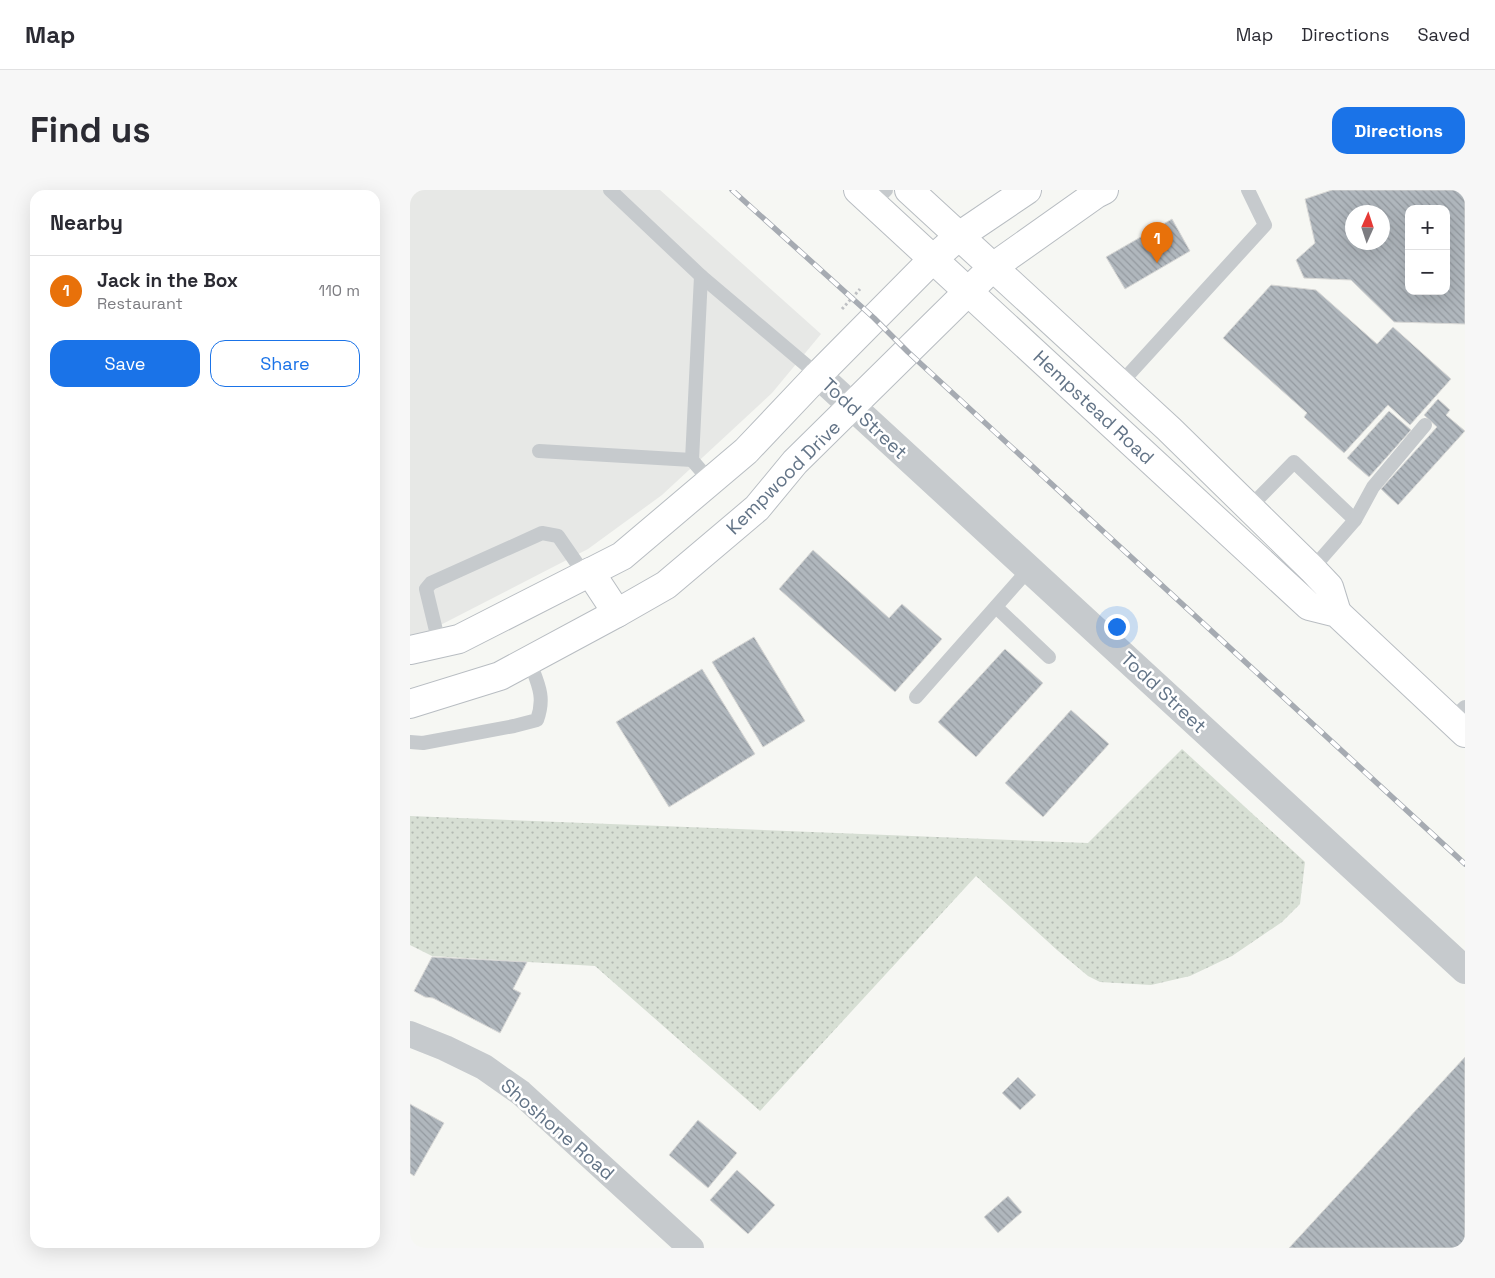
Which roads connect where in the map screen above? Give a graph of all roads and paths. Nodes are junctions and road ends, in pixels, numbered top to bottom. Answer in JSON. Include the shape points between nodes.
{"nodes":[{"id":1,"x":610,"y":190,"type":"edge"},
{"id":2,"x":909,"y":190,"type":"edge"},
{"id":3,"x":1027,"y":190,"type":"edge"},
{"id":4,"x":1104,"y":190,"type":"edge"},
{"id":5,"x":1248,"y":190,"type":"edge"},
{"id":6,"x":872,"y":194,"type":"edge"},
{"id":7,"x":959,"y":236,"type":"junction"},
{"id":8,"x":933,"y":259,"type":"junction"},
{"id":9,"x":993,"y":267,"type":"junction"},
{"id":10,"x":701,"y":276,"type":"junction"},
{"id":11,"x":860,"y":289,"type":"dead end"},
{"id":12,"x":969,"y":292,"type":"junction"},
{"id":13,"x":842,"y":309,"type":"dead end"},
{"id":14,"x":818,"y":374,"type":"junction"},
{"id":15,"x":1120,"y":384,"type":"junction"},
{"id":16,"x":852,"y":407,"type":"junction"},
{"id":17,"x":1425,"y":425,"type":"dead end"},
{"id":18,"x":539,"y":451,"type":"dead end"},
{"id":19,"x":692,"y":460,"type":"junction"},
{"id":20,"x":710,"y":481,"type":"junction"},
{"id":21,"x":1248,"y":508,"type":"junction"},
{"id":22,"x":1355,"y":520,"type":"junction"},
{"id":23,"x":1029,"y":569,"type":"junction"},
{"id":24,"x":1312,"y":569,"type":"junction"},
{"id":25,"x":588,"y":574,"type":"junction"},
{"id":26,"x":996,"y":607,"type":"junction"},
{"id":27,"x":617,"y":613,"type":"junction"},
{"id":28,"x":1337,"y":613,"type":"junction"},
{"id":29,"x":439,"y":643,"type":"junction"},
{"id":30,"x":410,"y":650,"type":"edge"},
{"id":31,"x":1049,"y":658,"type":"dead end"},
{"id":32,"x":529,"y":660,"type":"junction"},
{"id":33,"x":916,"y":697,"type":"dead end"},
{"id":34,"x":410,"y":704,"type":"edge"},
{"id":35,"x":1460,"y":720,"type":"edge"},
{"id":36,"x":410,"y":742,"type":"edge"},
{"id":37,"x":1465,"y":970,"type":"edge"},
{"id":38,"x":410,"y":1034,"type":"edge"},
{"id":39,"x":691,"y":1248,"type":"edge"}],
"edges":[{"from":1,"to":10,"type":"lane"},
{"from":2,"to":7,"type":"main road","name":"Hempstead Road"},
{"from":3,"to":7,"type":"main road"},
{"from":4,"to":9,"type":"main road","name":"Kempwood Drive"},
{"from":5,"to":15,"type":"lane","via":[[1265,225]]},
{"from":6,"to":8,"type":"main road","name":"Hempstead Road"},
{"from":7,"to":8,"type":"main road"},
{"from":7,"to":9,"type":"main road","name":"Hempstead Road"},
{"from":8,"to":12,"type":"main road","name":"Hempstead Road"},
{"from":8,"to":14,"type":"main road"},
{"from":9,"to":12,"type":"main road","name":"Kempwood Drive"},
{"from":9,"to":15,"type":"main road","name":"Hempstead Road"},
{"from":10,"to":14,"type":"lane"},
{"from":10,"to":19,"type":"lane"},
{"from":11,"to":13,"type":"path"},
{"from":12,"to":16,"type":"main road","name":"Kempwood Drive"},
{"from":12,"to":28,"type":"main road","name":"Hempstead Road","via":[[1309,606]]},
{"from":14,"to":16,"type":"street","name":"Todd Street"},
{"from":14,"to":20,"type":"main road","via":[[746,451]]},
{"from":15,"to":21,"type":"main road","name":"Hempstead Road"},
{"from":16,"to":23,"type":"street","name":"Todd Street"},
{"from":16,"to":27,"type":"main road","name":"Kempwood Drive","via":[[796,462],[757,508],[666,585]]},
{"from":17,"to":22,"type":"lane","via":[[1373,487]]},
{"from":18,"to":19,"type":"lane"},
{"from":19,"to":20,"type":"lane"},
{"from":20,"to":25,"type":"main road","via":[[622,556]]},
{"from":21,"to":22,"type":"lane","via":[[1294,462]]},
{"from":21,"to":24,"type":"main road","name":"Hempstead Road"},
{"from":22,"to":24,"type":"lane"},
{"from":23,"to":26,"type":"lane"},
{"from":23,"to":37,"type":"street","name":"Todd Street"},
{"from":24,"to":28,"type":"main road","name":"Hempstead Road","via":[[1329,587]]},
{"from":25,"to":27,"type":"main road"},
{"from":25,"to":29,"type":"main road","via":[[459,638]]},
{"from":25,"to":29,"type":"lane","via":[[558,536],[542,533],[430,583],[426,590]]},
{"from":26,"to":31,"type":"lane"},
{"from":26,"to":33,"type":"lane"},
{"from":27,"to":32,"type":"main road","name":"Kempwood Drive"},
{"from":28,"to":35,"type":"main road","name":"Hempstead Road"},
{"from":29,"to":30,"type":"main road"},
{"from":32,"to":34,"type":"main road","name":"Kempwood Drive","via":[[500,676]]},
{"from":32,"to":36,"type":"lane","via":[[541,692],[537,720]]},
{"from":38,"to":39,"type":"street","name":"Shoshone Road","via":[[484,1068],[521,1093]]}]}
